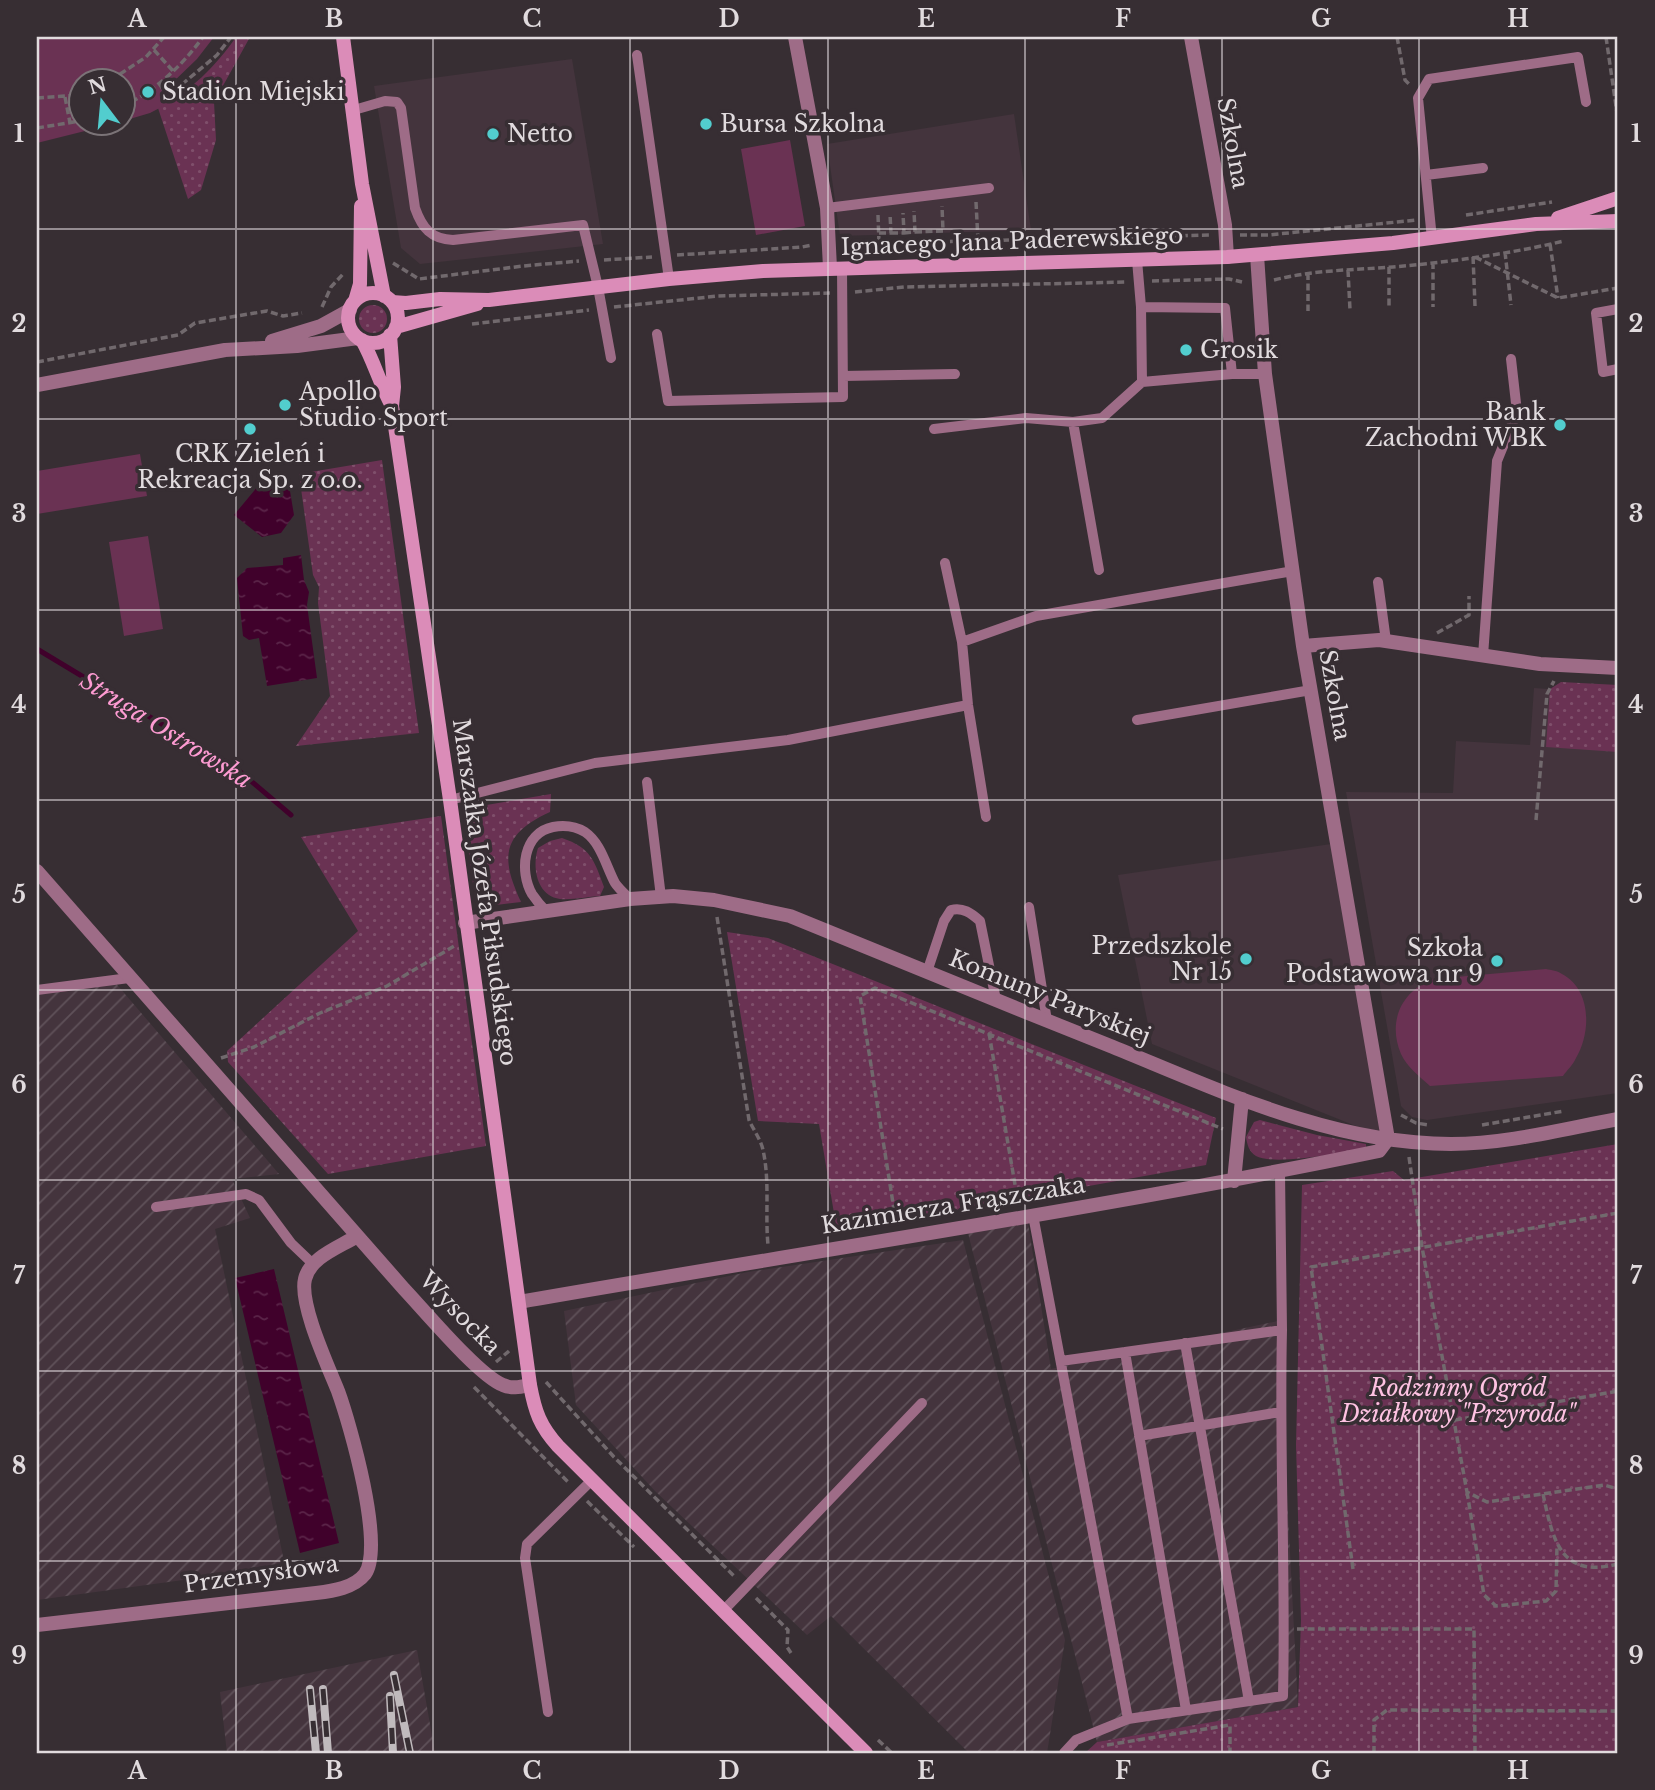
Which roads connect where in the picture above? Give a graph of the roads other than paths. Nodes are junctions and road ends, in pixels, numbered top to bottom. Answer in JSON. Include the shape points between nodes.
{"nodes":[{"id":1,"x":343,"y":37,"type":"edge"},
{"id":2,"x":795,"y":37,"type":"edge"},
{"id":3,"x":1191,"y":37,"type":"edge"},
{"id":4,"x":636,"y":55,"type":"dead end"},
{"id":5,"x":1586,"y":102,"type":"dead end"},
{"id":6,"x":354,"y":110,"type":"junction"},
{"id":7,"x":1483,"y":168,"type":"dead end"},
{"id":8,"x":1426,"y":176,"type":"junction"},
{"id":9,"x":362,"y":184,"type":"junction"},
{"id":10,"x":989,"y":188,"type":"dead end"},
{"id":11,"x":1618,"y":198,"type":"edge"},
{"id":12,"x":827,"y":208,"type":"junction"},
{"id":13,"x":1618,"y":221,"type":"edge"},
{"id":14,"x":1536,"y":224,"type":"junction"},
{"id":15,"x":1432,"y":239,"type":"junction"},
{"id":16,"x":1257,"y":255,"type":"junction"},
{"id":17,"x":1227,"y":257,"type":"junction"},
{"id":18,"x":1138,"y":260,"type":"junction"},
{"id":19,"x":836,"y":268,"type":"junction"},
{"id":20,"x":669,"y":279,"type":"junction"},
{"id":21,"x":598,"y":287,"type":"junction"},
{"id":22,"x":388,"y":299,"type":"junction"},
{"id":23,"x":489,"y":300,"type":"junction"},
{"id":24,"x":352,"y":306,"type":"junction"},
{"id":25,"x":1140,"y":307,"type":"junction"},
{"id":26,"x":1618,"y":309,"type":"edge"},
{"id":27,"x":393,"y":331,"type":"junction"},
{"id":28,"x":657,"y":334,"type":"dead end"},
{"id":29,"x":360,"y":339,"type":"junction"},
{"id":30,"x":247,"y":348,"type":"junction"},
{"id":31,"x":611,"y":358,"type":"dead end"},
{"id":32,"x":1511,"y":359,"type":"dead end"},
{"id":33,"x":1618,"y":369,"type":"edge"},
{"id":34,"x":955,"y":374,"type":"dead end"},
{"id":35,"x":1232,"y":374,"type":"junction"},
{"id":36,"x":1265,"y":374,"type":"junction"},
{"id":37,"x":843,"y":376,"type":"junction"},
{"id":38,"x":1142,"y":382,"type":"junction"},
{"id":39,"x":37,"y":385,"type":"edge"},
{"id":40,"x":392,"y":406,"type":"junction"},
{"id":41,"x":1073,"y":422,"type":"junction"},
{"id":42,"x":934,"y":429,"type":"dead end"},
{"id":43,"x":945,"y":563,"type":"dead end"},
{"id":44,"x":1099,"y":570,"type":"dead end"},
{"id":45,"x":1293,"y":571,"type":"junction"},
{"id":46,"x":1378,"y":582,"type":"dead end"},
{"id":47,"x":1386,"y":641,"type":"junction"},
{"id":48,"x":962,"y":642,"type":"junction"},
{"id":49,"x":1303,"y":646,"type":"junction"},
{"id":50,"x":1483,"y":656,"type":"junction"},
{"id":51,"x":1618,"y":668,"type":"edge"},
{"id":52,"x":1311,"y":690,"type":"junction"},
{"id":53,"x":968,"y":705,"type":"junction"},
{"id":54,"x":1137,"y":720,"type":"dead end"},
{"id":55,"x":647,"y":782,"type":"dead end"},
{"id":56,"x":450,"y":800,"type":"junction"},
{"id":57,"x":986,"y":817,"type":"dead end"},
{"id":58,"x":37,"y":871,"type":"edge"},
{"id":59,"x":661,"y":897,"type":"junction"},
{"id":60,"x":630,"y":899,"type":"junction"},
{"id":61,"x":1030,"y":907,"type":"dead end"},
{"id":62,"x":546,"y":911,"type":"junction"},
{"id":63,"x":465,"y":923,"type":"junction"},
{"id":64,"x":927,"y":972,"type":"junction"},
{"id":65,"x":129,"y":978,"type":"junction"},
{"id":66,"x":37,"y":990,"type":"edge"},
{"id":67,"x":996,"y":1000,"type":"junction"},
{"id":68,"x":1047,"y":1021,"type":"junction"},
{"id":69,"x":1242,"y":1099,"type":"junction"},
{"id":70,"x":1618,"y":1119,"type":"edge"},
{"id":71,"x":1388,"y":1139,"type":"junction"},
{"id":72,"x":1280,"y":1172,"type":"junction"},
{"id":73,"x":1234,"y":1181,"type":"junction"},
{"id":74,"x":156,"y":1207,"type":"dead end"},
{"id":75,"x":1033,"y":1215,"type":"junction"},
{"id":76,"x":358,"y":1236,"type":"junction"},
{"id":77,"x":312,"y":1264,"type":"junction"},
{"id":78,"x":519,"y":1303,"type":"junction"},
{"id":79,"x":1282,"y":1330,"type":"junction"},
{"id":80,"x":1185,"y":1343,"type":"junction"},
{"id":81,"x":1125,"y":1352,"type":"junction"},
{"id":82,"x":1061,"y":1361,"type":"junction"},
{"id":83,"x":536,"y":1382,"type":"junction"},
{"id":84,"x":922,"y":1403,"type":"dead end"},
{"id":85,"x":1280,"y":1412,"type":"junction"},
{"id":86,"x":1200,"y":1425,"type":"junction"},
{"id":87,"x":1139,"y":1436,"type":"junction"},
{"id":88,"x":592,"y":1480,"type":"junction"},
{"id":89,"x":723,"y":1611,"type":"junction"},
{"id":90,"x":37,"y":1625,"type":"edge"},
{"id":91,"x":1249,"y":1701,"type":"junction"},
{"id":92,"x":1186,"y":1710,"type":"junction"},
{"id":93,"x":548,"y":1712,"type":"dead end"},
{"id":94,"x":1128,"y":1718,"type":"junction"},
{"id":95,"x":866,"y":1753,"type":"edge"},
{"id":96,"x":1064,"y":1753,"type":"edge"}],
"edges":[{"from":1,"to":6,"type":"street"},
{"from":2,"to":12,"type":"street"},
{"from":3,"to":17,"type":"street","name":"Szkolna"},
{"from":4,"to":20,"type":"lane"},
{"from":5,"to":8,"type":"lane","via":[[1578,57],[1429,79],[1418,98]]},
{"from":6,"to":9,"type":"street"},
{"from":6,"to":21,"type":"lane","via":[[390,101],[401,108],[415,208],[420,223],[439,239],[583,225]]},
{"from":7,"to":8,"type":"lane"},
{"from":8,"to":15,"type":"lane"},
{"from":9,"to":22,"type":"street"},
{"from":9,"to":24,"type":"street","via":[[360,284]]},
{"from":10,"to":12,"type":"lane"},
{"from":11,"to":14,"type":"street"},
{"from":12,"to":19,"type":"street"},
{"from":13,"to":14,"type":"street"},
{"from":14,"to":15,"type":"street","name":"Ignacego Jana Paderewskiego"},
{"from":15,"to":16,"type":"street","name":"Ignacego Jana Paderewskiego"},
{"from":16,"to":17,"type":"street","name":"Ignacego Jana Paderewskiego"},
{"from":16,"to":36,"type":"street","name":"Szkolna"},
{"from":17,"to":18,"type":"street","name":"Ignacego Jana Paderewskiego"},
{"from":18,"to":19,"type":"street","name":"Ignacego Jana Paderewskiego"},
{"from":18,"to":25,"type":"lane"},
{"from":19,"to":20,"type":"street","name":"Ignacego Jana Paderewskiego"},
{"from":19,"to":37,"type":"lane","via":[[842,293]]},
{"from":20,"to":21,"type":"street","name":"Ignacego Jana Paderewskiego"},
{"from":21,"to":23,"type":"street","name":"Ignacego Jana Paderewskiego"},
{"from":21,"to":31,"type":"lane"},
{"from":22,"to":23,"type":"street","via":[[407,303]]},
{"from":22,"to":24,"type":"street","via":[[369,294]]},
{"from":22,"to":27,"type":"street","via":[[397,316]]},
{"from":23,"to":27,"type":"street"},
{"from":24,"to":29,"type":"street","via":[[349,325]]},
{"from":24,"to":30,"type":"street","via":[[321,326]]},
{"from":25,"to":35,"type":"lane","via":[[1225,308]]},
{"from":25,"to":38,"type":"lane"},
{"from":26,"to":33,"type":"lane","via":[[1596,313],[1603,372]]},
{"from":27,"to":29,"type":"street","via":[[377,342]]},
{"from":27,"to":40,"type":"street"},
{"from":28,"to":37,"type":"lane","via":[[667,401],[843,397]]},
{"from":29,"to":30,"type":"street"},
{"from":29,"to":40,"type":"street"},
{"from":30,"to":39,"type":"street"},
{"from":32,"to":50,"type":"lane","via":[[1517,412],[1497,461]]},
{"from":34,"to":37,"type":"lane"},
{"from":35,"to":36,"type":"lane"},
{"from":35,"to":38,"type":"lane"},
{"from":36,"to":45,"type":"street","name":"Szkolna"},
{"from":38,"to":41,"type":"lane","via":[[1102,418]]},
{"from":40,"to":56,"type":"street","name":"Marszałka Józefa Piłsudskiego"},
{"from":41,"to":42,"type":"lane","via":[[1026,418]]},
{"from":41,"to":44,"type":"lane"},
{"from":43,"to":48,"type":"lane"},
{"from":45,"to":48,"type":"lane","via":[[1036,616]]},
{"from":45,"to":49,"type":"street","name":"Szkolna"},
{"from":46,"to":47,"type":"lane"},
{"from":47,"to":49,"type":"street"},
{"from":47,"to":50,"type":"street"},
{"from":48,"to":53,"type":"lane"},
{"from":49,"to":52,"type":"street","name":"Szkolna"},
{"from":50,"to":51,"type":"street"},
{"from":52,"to":54,"type":"lane"},
{"from":52,"to":71,"type":"street","name":"Szkolna"},
{"from":53,"to":56,"type":"lane","via":[[788,740],[595,763]]},
{"from":53,"to":57,"type":"lane"},
{"from":55,"to":59,"type":"lane"},
{"from":56,"to":63,"type":"street","name":"Marszałka Józefa Piłsudskiego"},
{"from":58,"to":65,"type":"street","name":"Wysocka"},
{"from":59,"to":60,"type":"street","name":"Komuny Paryskiej"},
{"from":59,"to":64,"type":"street","name":"Komuny Paryskiej","via":[[715,900],[790,916]]},
{"from":60,"to":62,"type":"street","name":"Komuny Paryskiej"},
{"from":60,"to":62,"type":"lane","via":[[617,886],[594,839],[562,825],[539,832],[526,855],[531,893]]},
{"from":61,"to":68,"type":"lane"},
{"from":62,"to":63,"type":"street","name":"Komuny Paryskiej"},
{"from":63,"to":78,"type":"street","name":"Marszałka Józefa Piłsudskiego"},
{"from":64,"to":67,"type":"street","name":"Komuny Paryskiej"},
{"from":64,"to":67,"type":"lane","via":[[944,920],[951,910],[968,911],[980,920]]},
{"from":65,"to":66,"type":"lane"},
{"from":65,"to":76,"type":"street","name":"Wysocka"},
{"from":67,"to":68,"type":"street","name":"Komuny Paryskiej"},
{"from":68,"to":69,"type":"street","name":"Komuny Paryskiej"},
{"from":69,"to":71,"type":"street","name":"Komuny Paryskiej","via":[[1332,1130]]},
{"from":69,"to":73,"type":"street"},
{"from":70,"to":71,"type":"street","name":"Komuny Paryskiej","via":[[1497,1141],[1450,1144]]},
{"from":71,"to":72,"type":"street","name":"Kazimierza Frąszczaka","via":[[1379,1151]]},
{"from":72,"to":73,"type":"street","name":"Kazimierza Frąszczaka"},
{"from":72,"to":79,"type":"lane"},
{"from":73,"to":75,"type":"street","name":"Kazimierza Frąszczaka"},
{"from":74,"to":77,"type":"lane","via":[[246,1194],[259,1200]]},
{"from":75,"to":78,"type":"street","name":"Kazimierza Frąszczaka"},
{"from":75,"to":82,"type":"lane"},
{"from":76,"to":77,"type":"street"},
{"from":76,"to":83,"type":"street","name":"Wysocka","via":[[484,1372],[500,1385],[514,1388]]},
{"from":77,"to":90,"type":"street","name":"Przemysłowa","via":[[304,1280],[307,1304],[352,1434],[368,1509],[372,1544],[364,1574],[351,1585],[326,1592]]},
{"from":78,"to":83,"type":"street","name":"Marszałka Józefa Piłsudskiego","via":[[526,1354]]},
{"from":79,"to":80,"type":"lane"},
{"from":79,"to":85,"type":"lane"},
{"from":80,"to":81,"type":"lane"},
{"from":80,"to":86,"type":"lane"},
{"from":81,"to":82,"type":"lane"},
{"from":81,"to":87,"type":"lane"},
{"from":82,"to":94,"type":"lane"},
{"from":83,"to":88,"type":"street","via":[[540,1424]]},
{"from":84,"to":89,"type":"lane"},
{"from":85,"to":86,"type":"lane"},
{"from":85,"to":91,"type":"lane","via":[[1283,1696]]},
{"from":86,"to":87,"type":"lane"},
{"from":86,"to":91,"type":"lane"},
{"from":87,"to":92,"type":"lane"},
{"from":88,"to":89,"type":"street"},
{"from":88,"to":93,"type":"lane","via":[[527,1544],[525,1558]]},
{"from":89,"to":95,"type":"street"},
{"from":91,"to":92,"type":"lane"},
{"from":92,"to":94,"type":"lane"},
{"from":94,"to":96,"type":"lane","via":[[1076,1740]]}]}
